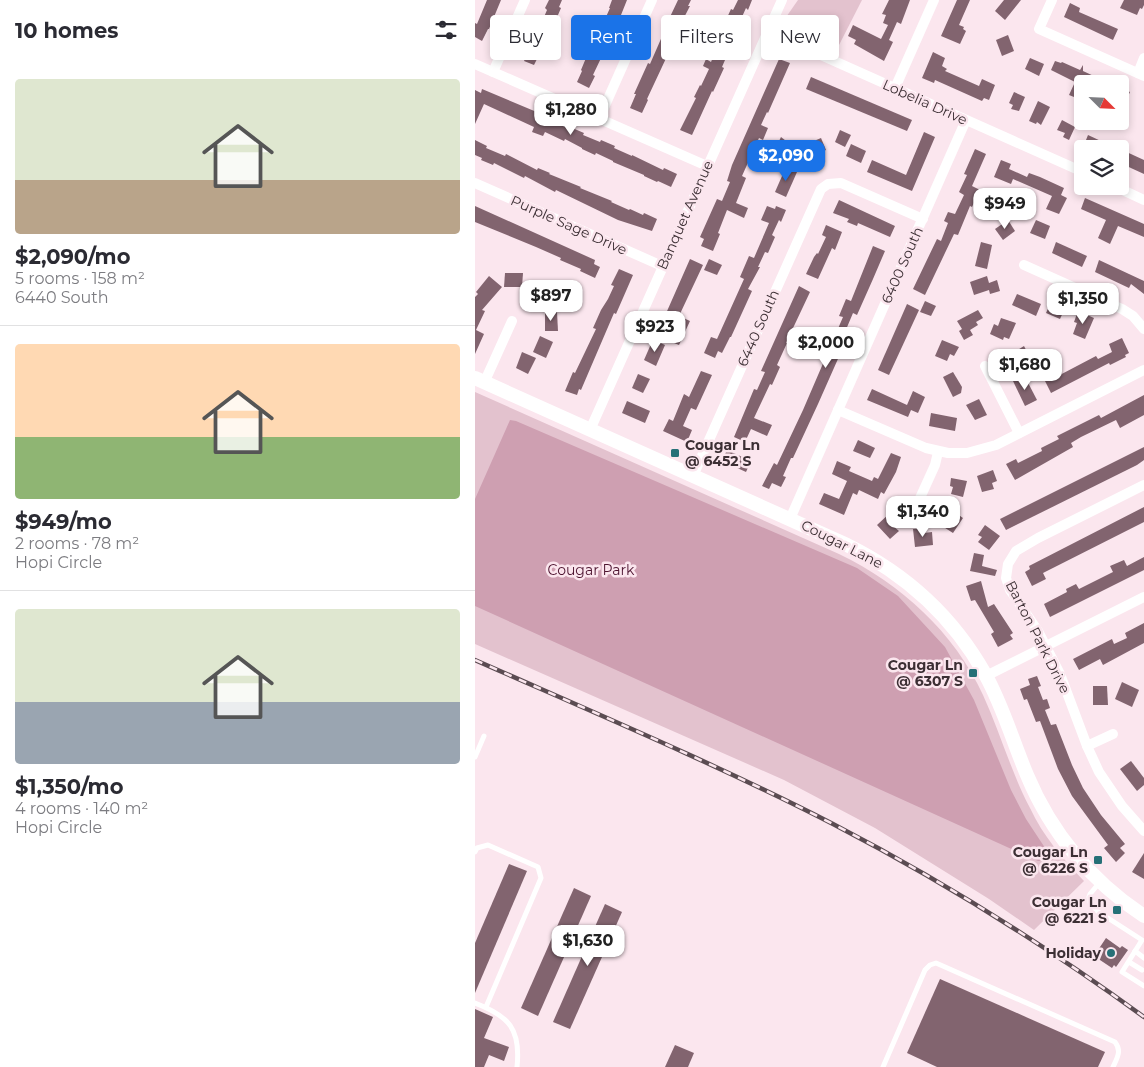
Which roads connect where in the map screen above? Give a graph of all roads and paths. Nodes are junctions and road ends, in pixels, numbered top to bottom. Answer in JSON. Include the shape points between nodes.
{"nodes":[{"id":1,"x":525,"y":0,"type":"edge"},
{"id":2,"x":652,"y":0,"type":"edge"},
{"id":3,"x":782,"y":0,"type":"edge"},
{"id":4,"x":934,"y":0,"type":"edge"},
{"id":5,"x":1052,"y":0,"type":"edge"},
{"id":6,"x":775,"y":15,"type":"edge"},
{"id":7,"x":761,"y":44,"type":"edge"},
{"id":8,"x":1144,"y":58,"type":"edge"},
{"id":9,"x":832,"y":60,"type":"edge"},
{"id":10,"x":475,"y":64,"type":"edge"},
{"id":11,"x":493,"y":72,"type":"junction"},
{"id":12,"x":1141,"y":74,"type":"edge"},
{"id":13,"x":895,"y":88,"type":"junction"},
{"id":14,"x":599,"y":119,"type":"junction"},
{"id":15,"x":967,"y":120,"type":"junction"},
{"id":16,"x":707,"y":166,"type":"junction"},
{"id":17,"x":1074,"y":168,"type":"edge"},
{"id":18,"x":475,"y":183,"type":"edge"},
{"id":19,"x":1129,"y":193,"type":"edge"},
{"id":20,"x":1144,"y":200,"type":"edge"},
{"id":21,"x":923,"y":219,"type":"junction"},
{"id":22,"x":1024,"y":265,"type":"dead end"},
{"id":23,"x":662,"y":266,"type":"junction"},
{"id":24,"x":513,"y":321,"type":"dead end"},
{"id":25,"x":1144,"y":329,"type":"edge"},
{"id":26,"x":985,"y":366,"type":"dead end"},
{"id":27,"x":1144,"y":370,"type":"edge"},
{"id":28,"x":480,"y":380,"type":"edge"},
{"id":29,"x":838,"y":410,"type":"junction"},
{"id":30,"x":589,"y":430,"type":"junction"},
{"id":31,"x":1019,"y":433,"type":"junction"},
{"id":32,"x":938,"y":452,"type":"junction"},
{"id":33,"x":693,"y":476,"type":"junction"},
{"id":34,"x":1144,"y":485,"type":"edge"},
{"id":35,"x":920,"y":498,"type":"dead end"},
{"id":36,"x":790,"y":519,"type":"junction"},
{"id":37,"x":1144,"y":597,"type":"edge"},
{"id":38,"x":1045,"y":647,"type":"junction"},
{"id":39,"x":987,"y":676,"type":"junction"},
{"id":40,"x":1113,"y":734,"type":"dead end"},
{"id":41,"x":484,"y":736,"type":"dead end"},
{"id":42,"x":1087,"y":746,"type":"junction"},
{"id":43,"x":475,"y":757,"type":"edge"},
{"id":44,"x":1144,"y":831,"type":"edge"},
{"id":45,"x":475,"y":852,"type":"edge"},
{"id":46,"x":1101,"y":882,"type":"junction"},
{"id":47,"x":1144,"y":916,"type":"edge"},
{"id":48,"x":1143,"y":939,"type":"edge"},
{"id":49,"x":1135,"y":952,"type":"junction"},
{"id":50,"x":1144,"y":958,"type":"edge"},
{"id":51,"x":1129,"y":962,"type":"junction"},
{"id":52,"x":1142,"y":970,"type":"dead end"},
{"id":53,"x":1144,"y":986,"type":"edge"},
{"id":54,"x":475,"y":1003,"type":"edge"},
{"id":55,"x":486,"y":1007,"type":"junction"},
{"id":56,"x":517,"y":1067,"type":"edge"},
{"id":57,"x":883,"y":1067,"type":"edge"},
{"id":58,"x":1113,"y":1067,"type":"edge"}],
"edges":[{"from":1,"to":11,"type":"street"},
{"from":2,"to":14,"type":"street"},
{"from":3,"to":6,"type":"street","name":"Banquet Avenue"},
{"from":4,"to":13,"type":"street"},
{"from":5,"to":12,"type":"street","via":[[1039,29]]},
{"from":7,"to":16,"type":"street","name":"Banquet Avenue"},
{"from":8,"to":12,"type":"street"},
{"from":9,"to":13,"type":"street","name":"Lobelia Drive"},
{"from":10,"to":11,"type":"street"},
{"from":11,"to":14,"type":"street"},
{"from":13,"to":15,"type":"street","name":"Lobelia Drive"},
{"from":14,"to":16,"type":"street"},
{"from":15,"to":17,"type":"street","name":"Lobelia Drive"},
{"from":15,"to":21,"type":"street","name":"6400 South"},
{"from":16,"to":23,"type":"street","name":"Banquet Avenue"},
{"from":18,"to":23,"type":"street","name":"Purple Sage Drive"},
{"from":19,"to":20,"type":"street"},
{"from":21,"to":29,"type":"street","name":"6400 South"},
{"from":21,"to":33,"type":"street","name":"6440 South","via":[[845,185],[828,184],[821,189]]},
{"from":22,"to":25,"type":"street","via":[[1122,309]]},
{"from":23,"to":30,"type":"street","name":"Banquet Avenue"},
{"from":24,"to":28,"type":"street"},
{"from":26,"to":31,"type":"street"},
{"from":27,"to":31,"type":"street"},
{"from":28,"to":30,"type":"main road","name":"Cougar Lane"},
{"from":29,"to":32,"type":"street"},
{"from":29,"to":36,"type":"street","name":"6400 South"},
{"from":30,"to":33,"type":"main road","name":"Cougar Lane"},
{"from":31,"to":32,"type":"street","via":[[977,451]]},
{"from":32,"to":35,"type":"street"},
{"from":33,"to":36,"type":"main road","name":"Cougar Lane"},
{"from":34,"to":38,"type":"street","name":"Barton Park Drive","via":[[1037,538],[1011,557],[1007,584]]},
{"from":36,"to":39,"type":"main road","name":"Cougar Lane","via":[[863,552],[904,579],[952,626]]},
{"from":37,"to":38,"type":"street"},
{"from":38,"to":39,"type":"street"},
{"from":38,"to":42,"type":"street","name":"Barton Park Drive","via":[[1063,681]]},
{"from":39,"to":46,"type":"main road","name":"Cougar Lane","via":[[1042,806],[1068,845]]},
{"from":40,"to":42,"type":"street"},
{"from":41,"to":43,"type":"lane"},
{"from":42,"to":44,"type":"street","name":"Barton Park Drive","via":[[1113,795]]},
{"from":45,"to":55,"type":"lane","via":[[477,848],[488,845],[538,867],[541,878]]},
{"from":46,"to":47,"type":"main road","name":"Cougar Lane"},
{"from":46,"to":48,"type":"lane","via":[[1090,894],[1092,905]]},
{"from":48,"to":49,"type":"lane"},
{"from":49,"to":50,"type":"lane"},
{"from":49,"to":51,"type":"lane"},
{"from":51,"to":52,"type":"lane"},
{"from":51,"to":53,"type":"lane","via":[[1123,972]]},
{"from":54,"to":55,"type":"lane"},
{"from":55,"to":56,"type":"lane","via":[[503,1016],[511,1028],[517,1041]]},
{"from":57,"to":58,"type":"lane","via":[[925,970],[936,964],[1115,1042],[1119,1052]]}]}
